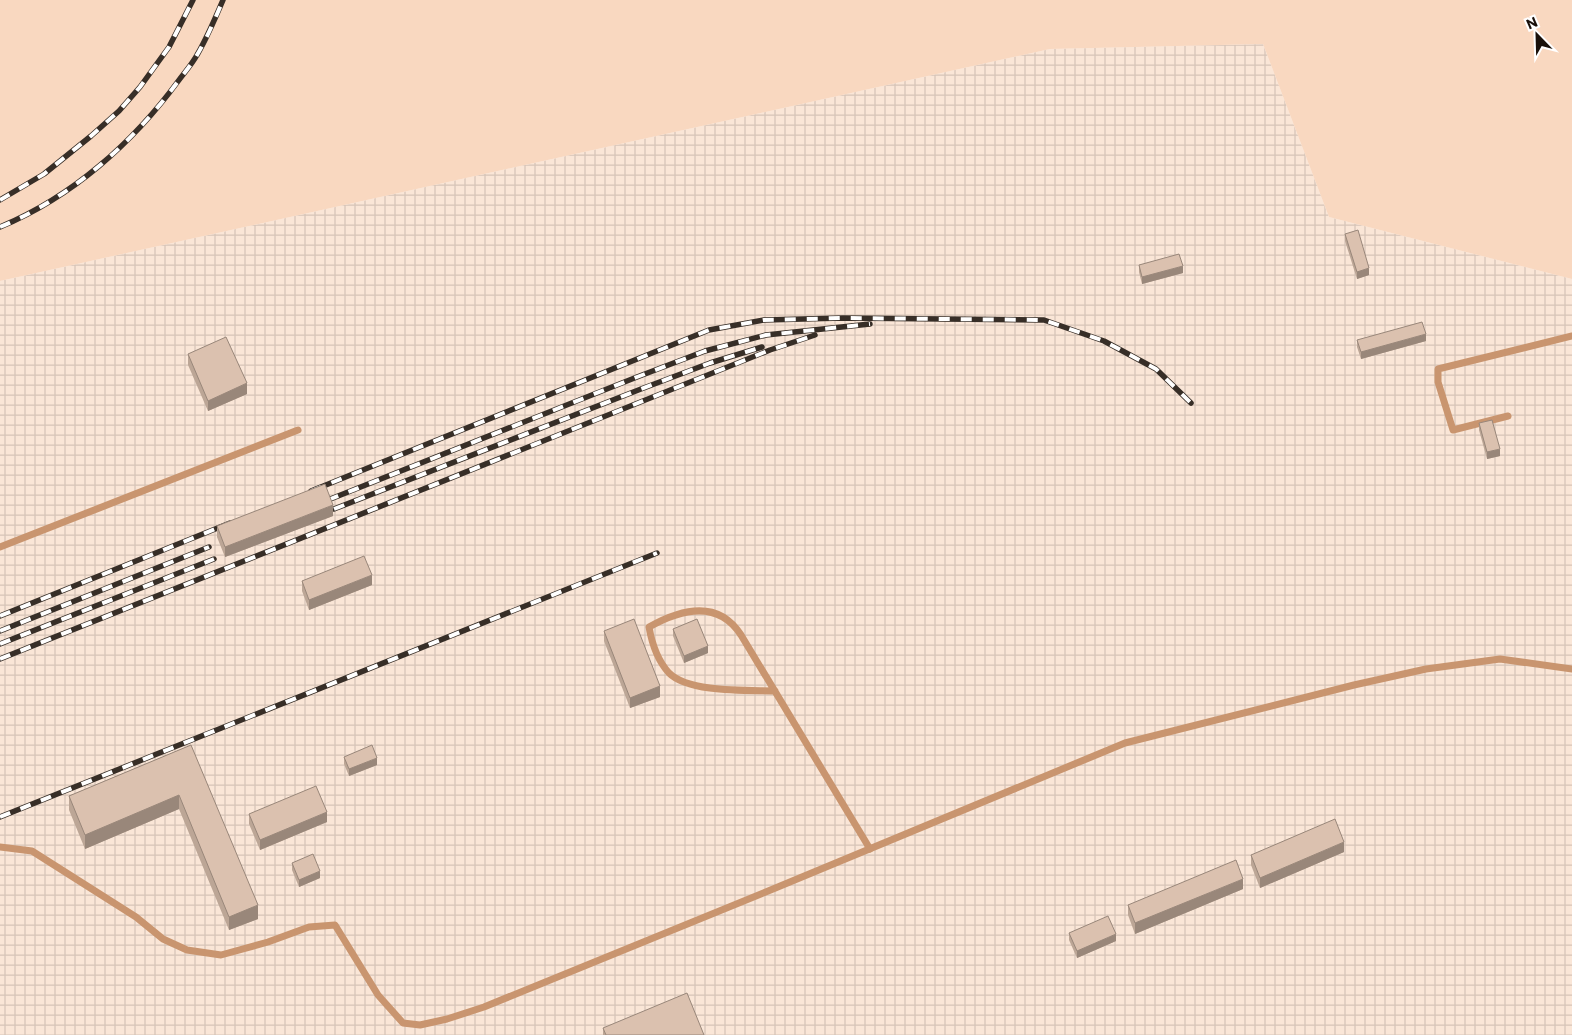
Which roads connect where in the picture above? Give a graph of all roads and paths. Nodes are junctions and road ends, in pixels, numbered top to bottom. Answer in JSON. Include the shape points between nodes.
{"nodes":[{"id":1,"x":1572,"y":336,"type":"edge"},
{"id":2,"x":1508,"y":416,"type":"dead end"},
{"id":3,"x":298,"y":430,"type":"dead end"},
{"id":4,"x":0,"y":548,"type":"edge"},
{"id":5,"x":1572,"y":669,"type":"edge"},
{"id":6,"x":775,"y":691,"type":"junction"},
{"id":7,"x":0,"y":847,"type":"edge"},
{"id":8,"x":870,"y":849,"type":"junction"}],
"edges":[{"from":1,"to":2,"type":"lane","via":[[1438,369],[1438,382],[1453,430]]},
{"from":3,"to":4,"type":"lane"},
{"from":5,"to":8,"type":"lane","via":[[1500,659],[1426,669],[1125,743]]},
{"from":6,"to":6,"type":"lane","via":[[734,624],[722,615],[697,611],[649,627],[659,659],[670,674],[684,682],[700,687]]},
{"from":6,"to":8,"type":"lane"},
{"from":7,"to":8,"type":"lane","via":[[32,851],[136,917],[163,939],[187,950],[221,956],[309,927],[334,925],[378,995],[402,1023],[420,1025],[447,1020],[484,1006]]}]}
